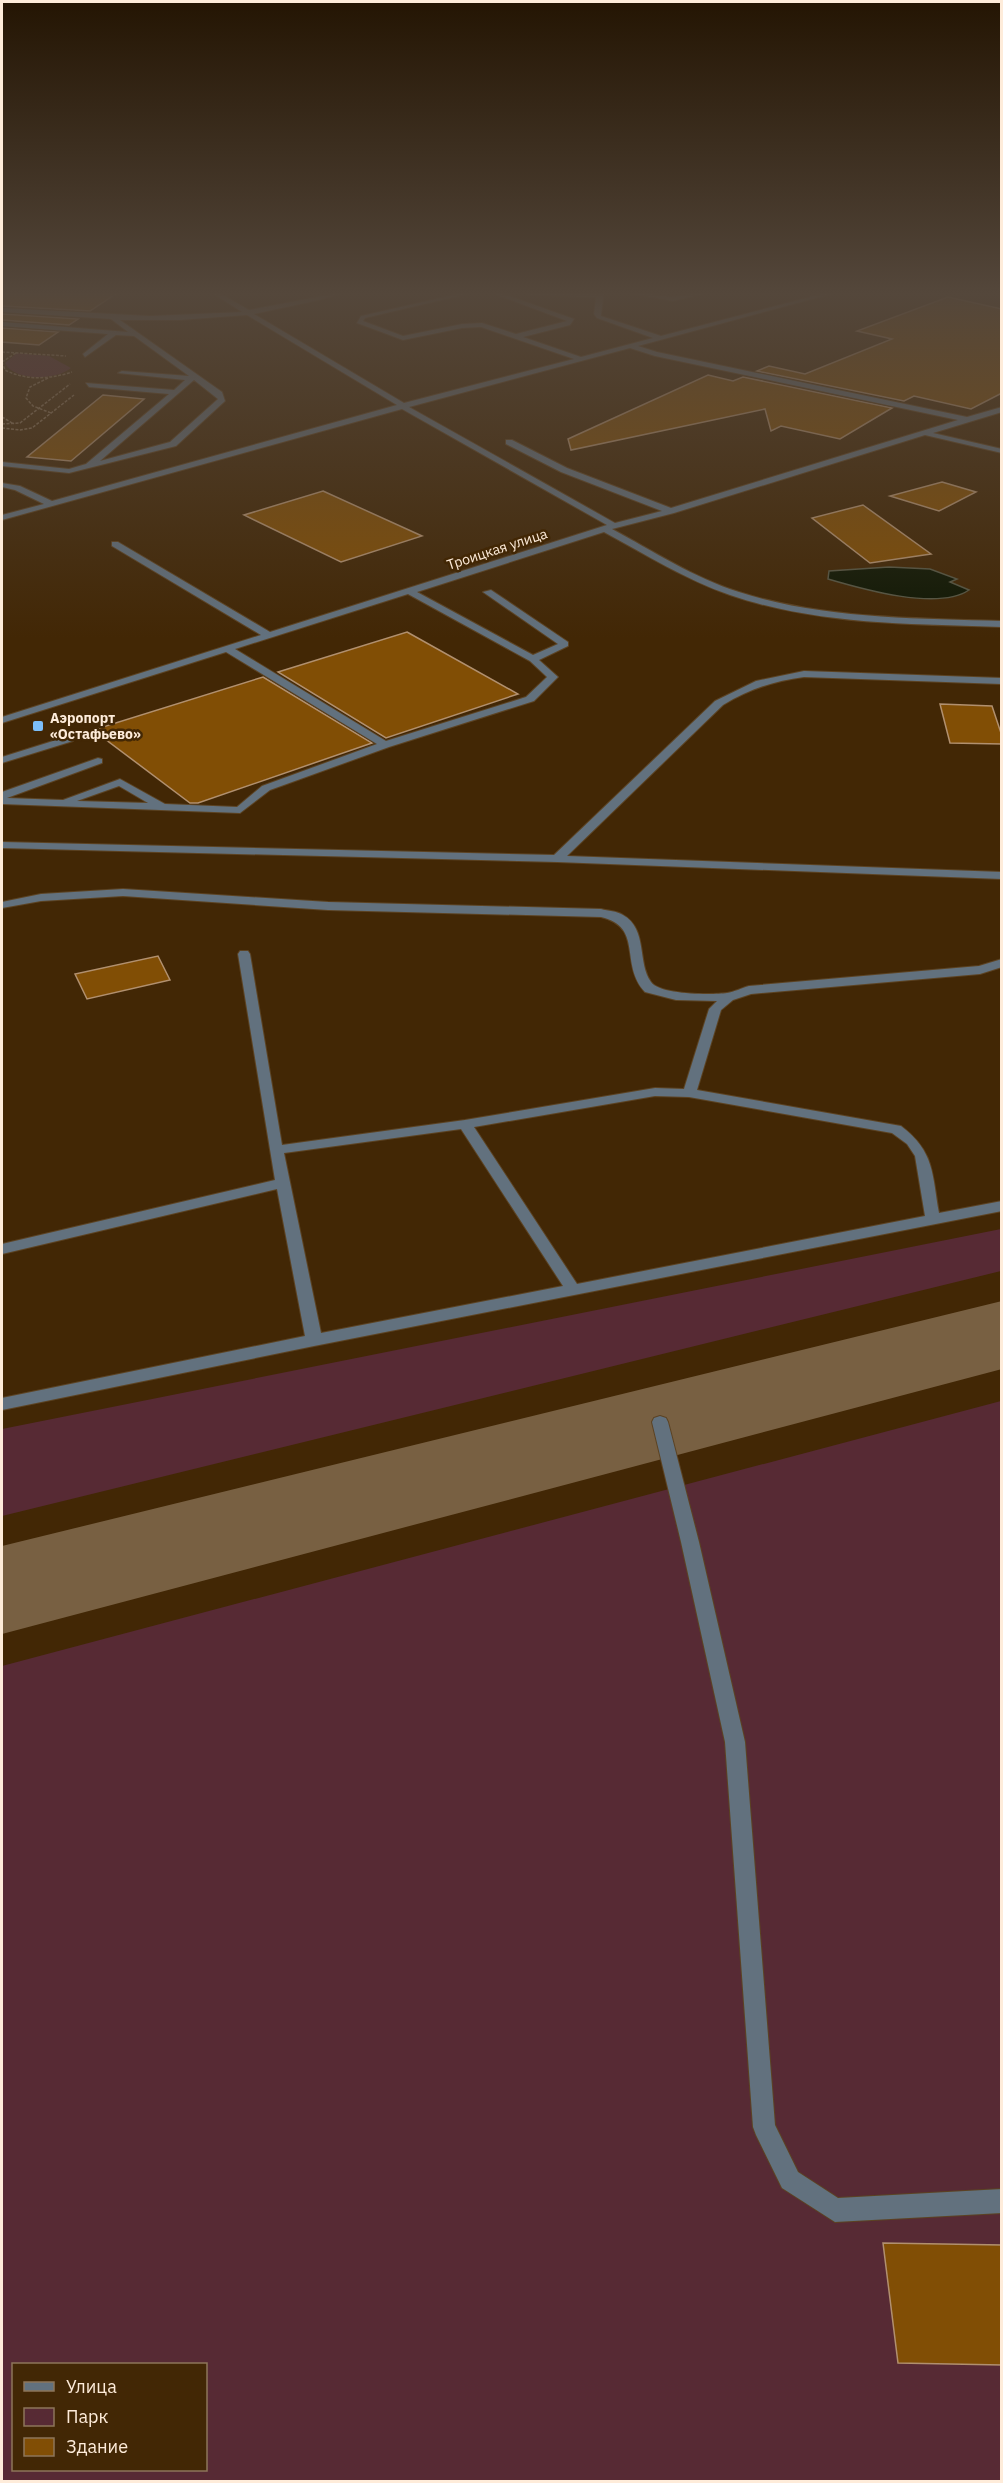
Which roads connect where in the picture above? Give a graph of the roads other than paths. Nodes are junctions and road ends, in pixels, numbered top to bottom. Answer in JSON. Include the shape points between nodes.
{"nodes":[{"id":1,"x":159,"y":407,"type":"edge"},
{"id":2,"x":214,"y":407,"type":"edge"},
{"id":3,"x":400,"y":407,"type":"edge"},
{"id":4,"x":404,"y":407,"type":"edge"},
{"id":5,"x":905,"y":407,"type":"edge"},
{"id":6,"x":1002,"y":409,"type":"edge"},
{"id":7,"x":967,"y":420,"type":"junction"},
{"id":8,"x":925,"y":433,"type":"junction"},
{"id":9,"x":508,"y":442,"type":"dead end"},
{"id":10,"x":1002,"y":451,"type":"edge"},
{"id":11,"x":2,"y":464,"type":"edge"},
{"id":12,"x":89,"y":466,"type":"junction"},
{"id":13,"x":2,"y":485,"type":"edge"},
{"id":14,"x":51,"y":504,"type":"junction"},
{"id":15,"x":671,"y":511,"type":"junction"},
{"id":16,"x":2,"y":518,"type":"edge"},
{"id":17,"x":610,"y":528,"type":"junction"},
{"id":18,"x":115,"y":544,"type":"dead end"},
{"id":19,"x":409,"y":591,"type":"junction"},
{"id":20,"x":488,"y":592,"type":"dead end"},
{"id":21,"x":1002,"y":624,"type":"edge"},
{"id":22,"x":270,"y":636,"type":"junction"},
{"id":23,"x":227,"y":649,"type":"junction"},
{"id":24,"x":533,"y":659,"type":"junction"},
{"id":25,"x":1002,"y":681,"type":"edge"},
{"id":26,"x":2,"y":720,"type":"edge"},
{"id":27,"x":69,"y":739,"type":"dead end"},
{"id":28,"x":385,"y":745,"type":"junction"},
{"id":29,"x":2,"y":760,"type":"edge"},
{"id":30,"x":98,"y":761,"type":"dead end"},
{"id":31,"x":2,"y":796,"type":"edge"},
{"id":32,"x":2,"y":801,"type":"edge"},
{"id":33,"x":60,"y":803,"type":"junction"},
{"id":34,"x":164,"y":807,"type":"junction"},
{"id":35,"x":2,"y":844,"type":"edge"},
{"id":36,"x":557,"y":859,"type":"junction"},
{"id":37,"x":1002,"y":876,"type":"edge"},
{"id":38,"x":2,"y":905,"type":"edge"},
{"id":39,"x":244,"y":954,"type":"dead end"},
{"id":40,"x":1002,"y":963,"type":"edge"},
{"id":41,"x":729,"y":997,"type":"junction"},
{"id":42,"x":689,"y":1093,"type":"junction"},
{"id":43,"x":465,"y":1124,"type":"junction"},
{"id":44,"x":276,"y":1150,"type":"junction"},
{"id":45,"x":282,"y":1183,"type":"junction"},
{"id":46,"x":1002,"y":1206,"type":"edge"},
{"id":47,"x":933,"y":1219,"type":"junction"},
{"id":48,"x":2,"y":1249,"type":"edge"},
{"id":49,"x":573,"y":1291,"type":"junction"},
{"id":50,"x":314,"y":1340,"type":"junction"},
{"id":51,"x":2,"y":1404,"type":"edge"},
{"id":52,"x":660,"y":1422,"type":"dead end"},
{"id":53,"x":1002,"y":2201,"type":"edge"}],
"edges":[{"from":1,"to":12,"type":"street"},
{"from":2,"to":12,"type":"street","via":[[178,441]]},
{"from":3,"to":14,"type":"street"},
{"from":4,"to":17,"type":"street"},
{"from":5,"to":7,"type":"street"},
{"from":6,"to":7,"type":"street","name":"Троицкая улица"},
{"from":7,"to":8,"type":"street","name":"Троицкая улица"},
{"from":8,"to":10,"type":"street"},
{"from":8,"to":15,"type":"street","name":"Троицкая улица"},
{"from":9,"to":15,"type":"street","via":[[564,470]]},
{"from":11,"to":12,"type":"street","via":[[69,471]]},
{"from":13,"to":14,"type":"street"},
{"from":14,"to":16,"type":"street"},
{"from":15,"to":17,"type":"street","name":"Троицкая улица"},
{"from":17,"to":19,"type":"street","name":"Троицкая улица"},
{"from":17,"to":21,"type":"street","via":[[690,575],[735,594],[801,609],[875,618]]},
{"from":18,"to":22,"type":"street"},
{"from":19,"to":22,"type":"street","name":"Троицкая улица"},
{"from":19,"to":24,"type":"street"},
{"from":20,"to":24,"type":"street","via":[[565,644]]},
{"from":22,"to":23,"type":"street","name":"Троицкая улица"},
{"from":23,"to":26,"type":"street","name":"Троицкая улица"},
{"from":23,"to":28,"type":"street"},
{"from":24,"to":28,"type":"street","via":[[553,677],[530,699]]},
{"from":25,"to":36,"type":"street","via":[[804,674],[771,678],[740,690],[719,703]]},
{"from":27,"to":29,"type":"street"},
{"from":28,"to":34,"type":"street","via":[[266,788],[240,810]]},
{"from":30,"to":31,"type":"street"},
{"from":32,"to":33,"type":"street"},
{"from":33,"to":34,"type":"street"},
{"from":33,"to":34,"type":"street","via":[[120,782]]},
{"from":35,"to":36,"type":"street"},
{"from":36,"to":37,"type":"street"},
{"from":38,"to":41,"type":"street","via":[[55,894],[99,892],[329,906],[601,914],[620,918],[629,927],[649,989]]},
{"from":39,"to":44,"type":"street"},
{"from":40,"to":41,"type":"street","via":[[981,970],[749,990]]},
{"from":41,"to":42,"type":"street","via":[[715,1009]]},
{"from":42,"to":43,"type":"street","via":[[655,1092]]},
{"from":42,"to":47,"type":"street","via":[[896,1129],[912,1141],[922,1156]]},
{"from":43,"to":44,"type":"street"},
{"from":43,"to":49,"type":"street"},
{"from":44,"to":45,"type":"street"},
{"from":45,"to":48,"type":"street"},
{"from":45,"to":50,"type":"street"},
{"from":46,"to":47,"type":"street"},
{"from":47,"to":49,"type":"street"},
{"from":49,"to":50,"type":"street"},
{"from":50,"to":51,"type":"street"},
{"from":52,"to":53,"type":"street","via":[[735,1742],[764,2127],[790,2180],[835,2210]]}]}
